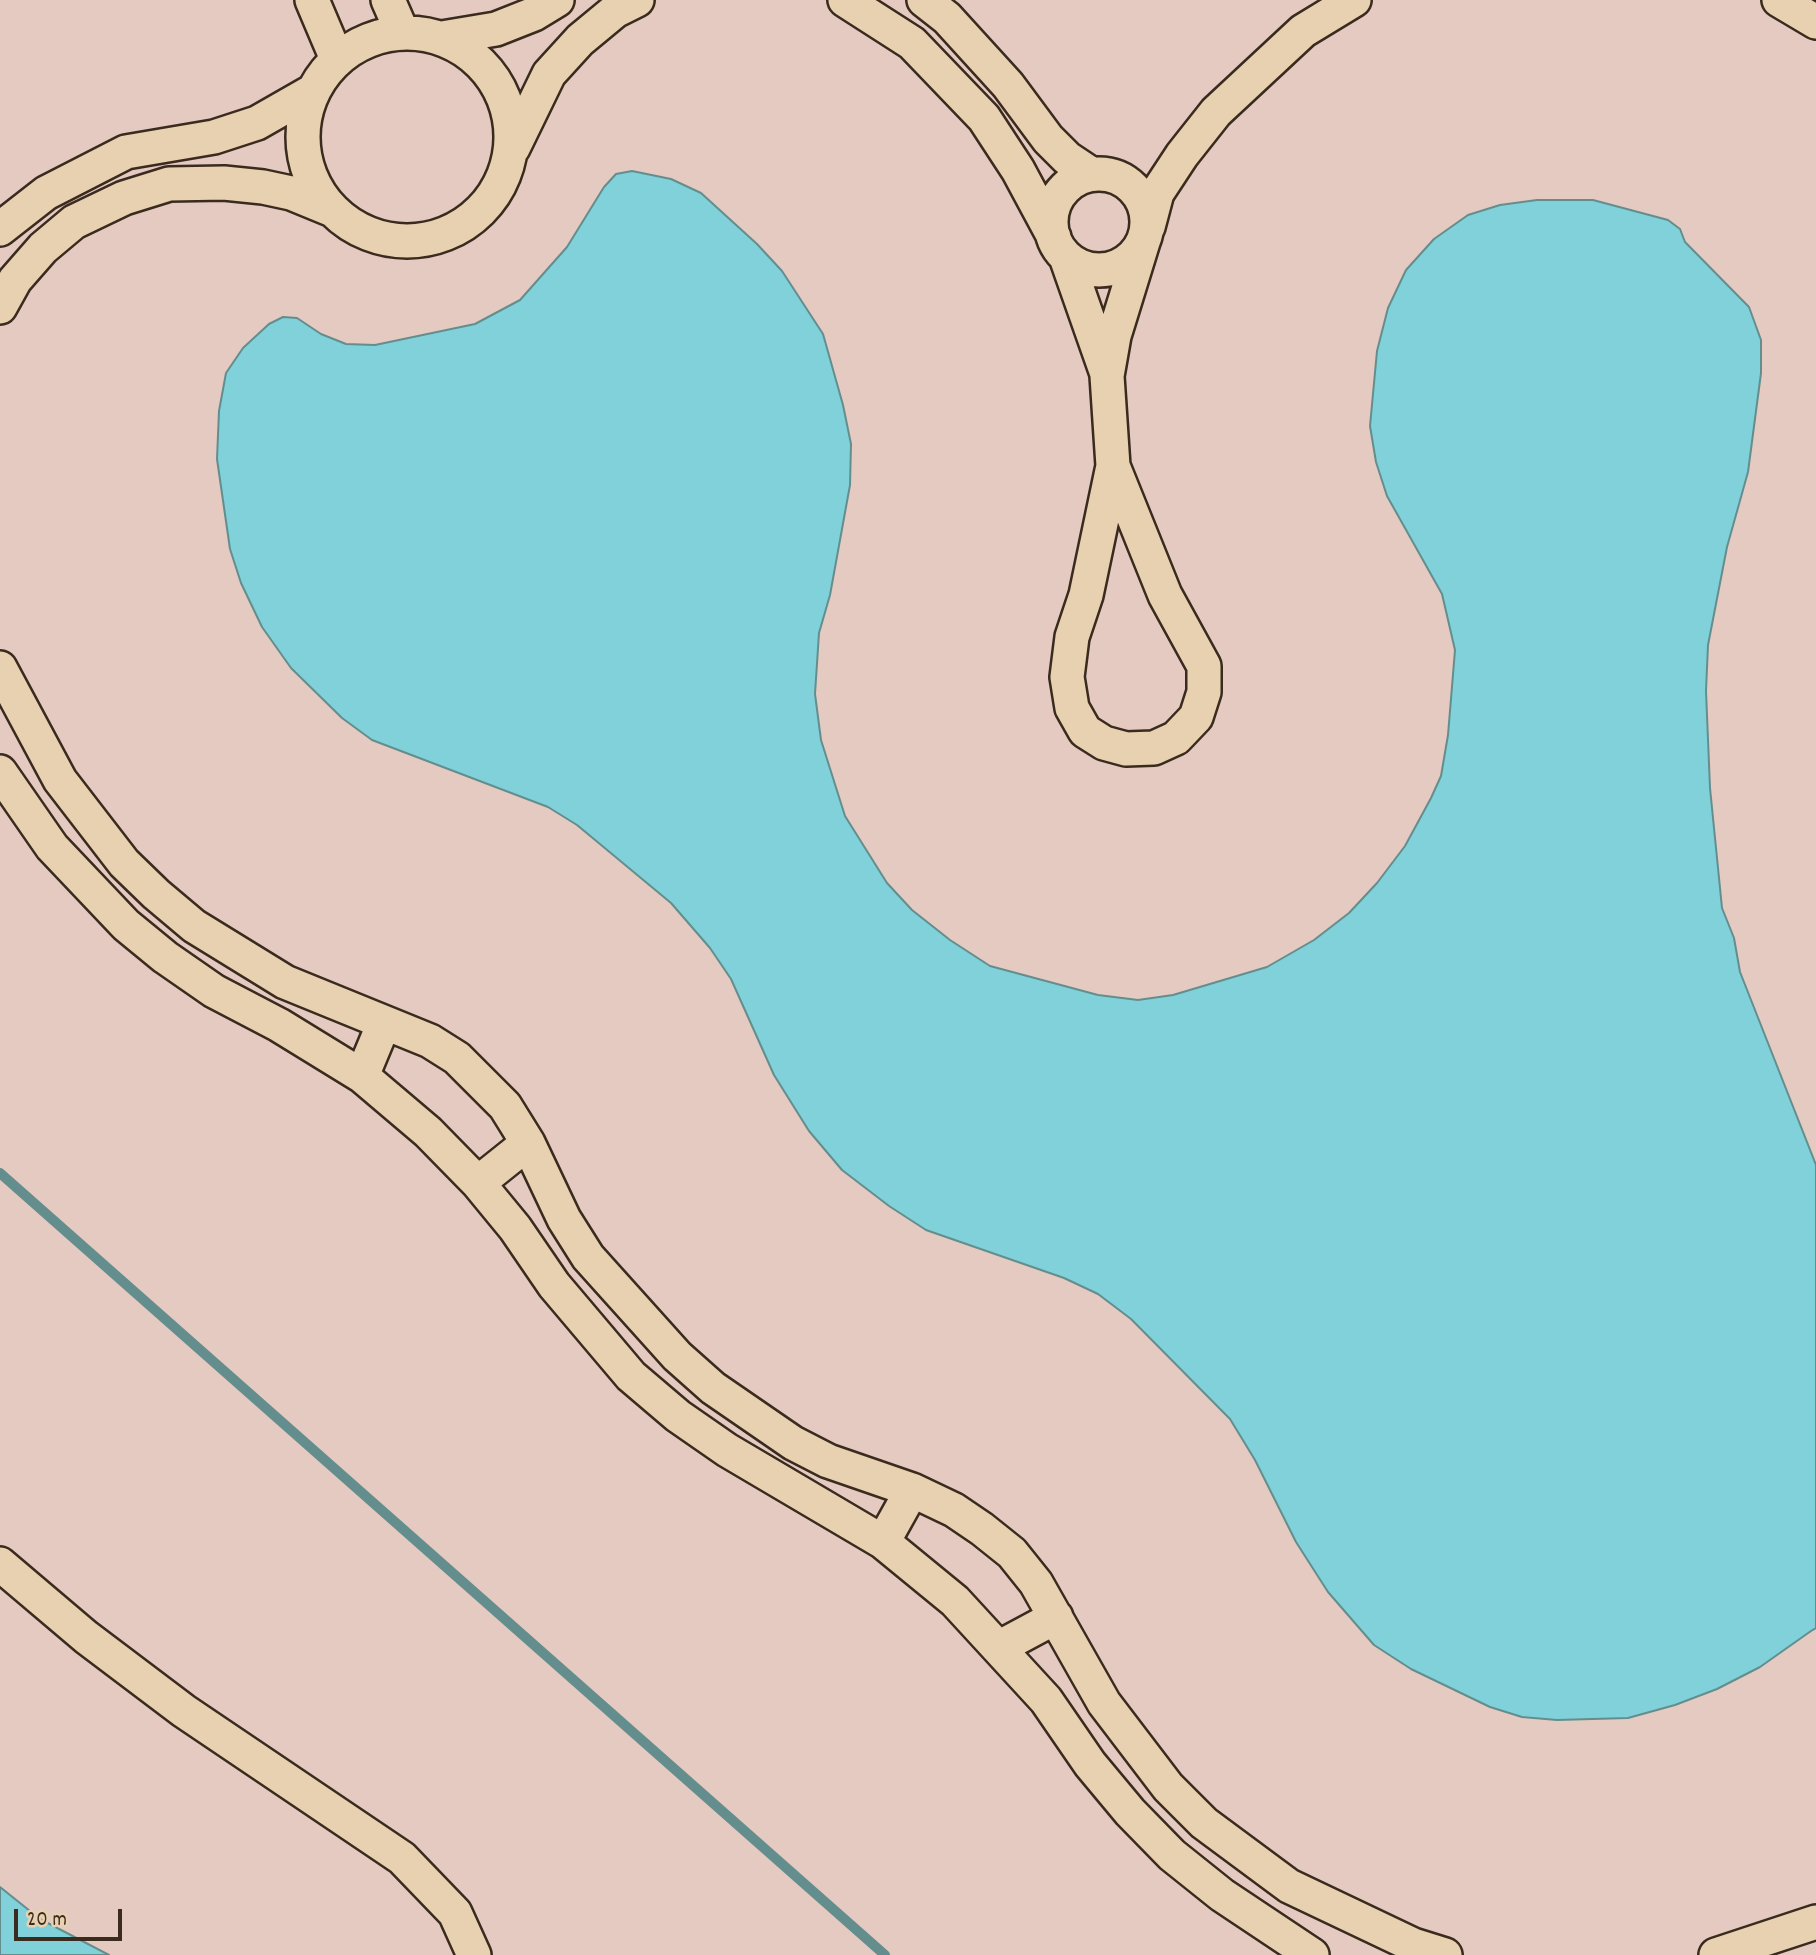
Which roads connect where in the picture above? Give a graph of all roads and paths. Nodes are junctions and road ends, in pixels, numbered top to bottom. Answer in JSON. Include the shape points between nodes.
{"nodes":[{"id":1,"x":312,"y":0,"type":"edge"},
{"id":2,"x":388,"y":0,"type":"edge"},
{"id":3,"x":557,"y":0,"type":"edge"},
{"id":4,"x":637,"y":0,"type":"edge"},
{"id":5,"x":845,"y":0,"type":"edge"},
{"id":6,"x":924,"y":0,"type":"edge"},
{"id":7,"x":1354,"y":0,"type":"edge"},
{"id":8,"x":1779,"y":0,"type":"edge"},
{"id":9,"x":1816,"y":22,"type":"edge"},
{"id":10,"x":402,"y":32,"type":"junction"},
{"id":11,"x":442,"y":38,"type":"junction"},
{"id":12,"x":338,"y":59,"type":"junction"},
{"id":13,"x":313,"y":91,"type":"junction"},
{"id":14,"x":1182,"y":155,"type":"junction"},
{"id":15,"x":509,"y":157,"type":"junction"},
{"id":16,"x":1102,"y":174,"type":"junction"},
{"id":17,"x":330,"y":209,"type":"junction"},
{"id":18,"x":0,"y":229,"type":"edge"},
{"id":19,"x":1145,"y":234,"type":"junction"},
{"id":20,"x":1060,"y":247,"type":"junction"},
{"id":21,"x":0,"y":307,"type":"edge"},
{"id":22,"x":1107,"y":376,"type":"junction"},
{"id":23,"x":1113,"y":466,"type":"junction"},
{"id":24,"x":1,"y":675,"type":"edge"},
{"id":25,"x":0,"y":772,"type":"edge"},
{"id":26,"x":384,"y":1023,"type":"junction"},
{"id":27,"x":362,"y":1076,"type":"junction"},
{"id":28,"x":528,"y":1143,"type":"junction"},
{"id":29,"x":478,"y":1183,"type":"junction"},
{"id":30,"x":912,"y":1490,"type":"junction"},
{"id":31,"x":883,"y":1542,"type":"junction"},
{"id":32,"x":0,"y":1563,"type":"edge"},
{"id":33,"x":1056,"y":1617,"type":"junction"},
{"id":34,"x":1000,"y":1647,"type":"junction"},
{"id":35,"x":1816,"y":1922,"type":"edge"},
{"id":36,"x":474,"y":1955,"type":"edge"},
{"id":37,"x":1312,"y":1955,"type":"edge"},
{"id":38,"x":1445,"y":1955,"type":"edge"},
{"id":39,"x":1716,"y":1955,"type":"edge"}],
"edges":[{"from":1,"to":12,"type":"street"},
{"from":2,"to":10,"type":"street"},
{"from":3,"to":11,"type":"street","via":[[534,15],[496,29]]},
{"from":4,"to":15,"type":"street","via":[[615,11],[580,40],[549,74]]},
{"from":5,"to":20,"type":"street","via":[[912,43],[984,118]]},
{"from":6,"to":16,"type":"street","via":[[947,18],[1067,158]]},
{"from":7,"to":14,"type":"street","via":[[1303,31],[1258,69]]},
{"from":8,"to":9,"type":"street"},
{"from":10,"to":11,"type":"street"},
{"from":10,"to":12,"type":"street","via":[[367,40]]},
{"from":11,"to":15,"type":"street","via":[[468,52],[489,72],[511,127]]},
{"from":12,"to":13,"type":"street"},
{"from":13,"to":17,"type":"street","via":[[304,121],[303,153],[313,183]]},
{"from":13,"to":18,"type":"street","via":[[257,123],[225,134],[126,152],[46,193]]},
{"from":14,"to":16,"type":"street","via":[[1143,171]]},
{"from":14,"to":19,"type":"street","via":[[1157,193]]},
{"from":15,"to":17,"type":"street","via":[[499,188],[478,214],[451,232],[420,242],[387,241],[356,229]]},
{"from":16,"to":19,"type":"street","via":[[1128,182],[1140,194],[1146,209]]},
{"from":16,"to":20,"type":"street","via":[[1075,180],[1062,190],[1053,212]]},
{"from":17,"to":21,"type":"street","via":[[263,187],[169,184],[124,198],[74,222],[15,280]]},
{"from":19,"to":20,"type":"street","via":[[1135,255],[1108,269],[1093,270]]},
{"from":19,"to":22,"type":"street","via":[[1114,336]]},
{"from":20,"to":22,"type":"street"},
{"from":22,"to":23,"type":"street"},
{"from":23,"to":23,"type":"street","via":[[1086,595],[1072,637],[1067,677],[1072,708],[1085,731],[1126,749],[1154,748],[1176,738],[1196,717],[1204,692],[1204,666],[1165,594]]},
{"from":24,"to":26,"type":"street","via":[[89,822],[156,894],[194,926],[274,976]]},
{"from":25,"to":27,"type":"street","via":[[52,847],[145,941],[214,991]]},
{"from":26,"to":27,"type":"street"},
{"from":26,"to":28,"type":"street","via":[[457,1058],[505,1106]]},
{"from":27,"to":29,"type":"street","via":[[428,1132]]},
{"from":28,"to":29,"type":"street"},
{"from":28,"to":30,"type":"street","via":[[564,1219],[588,1257],[677,1356],[734,1404],[793,1443],[828,1461]]},
{"from":29,"to":31,"type":"street","via":[[554,1285],[631,1376],[727,1450]]},
{"from":30,"to":31,"type":"street"},
{"from":30,"to":33,"type":"street","via":[[954,1510],[1012,1553]]},
{"from":31,"to":34,"type":"street","via":[[955,1601]]},
{"from":32,"to":36,"type":"street","via":[[86,1637],[184,1711],[402,1858],[455,1913]]},
{"from":33,"to":34,"type":"street"},
{"from":33,"to":38,"type":"street","via":[[1135,1748],[1204,1823],[1289,1886],[1413,1945]]},
{"from":34,"to":37,"type":"street","via":[[1046,1700],[1090,1764],[1172,1855]]},
{"from":35,"to":39,"type":"street"}]}
